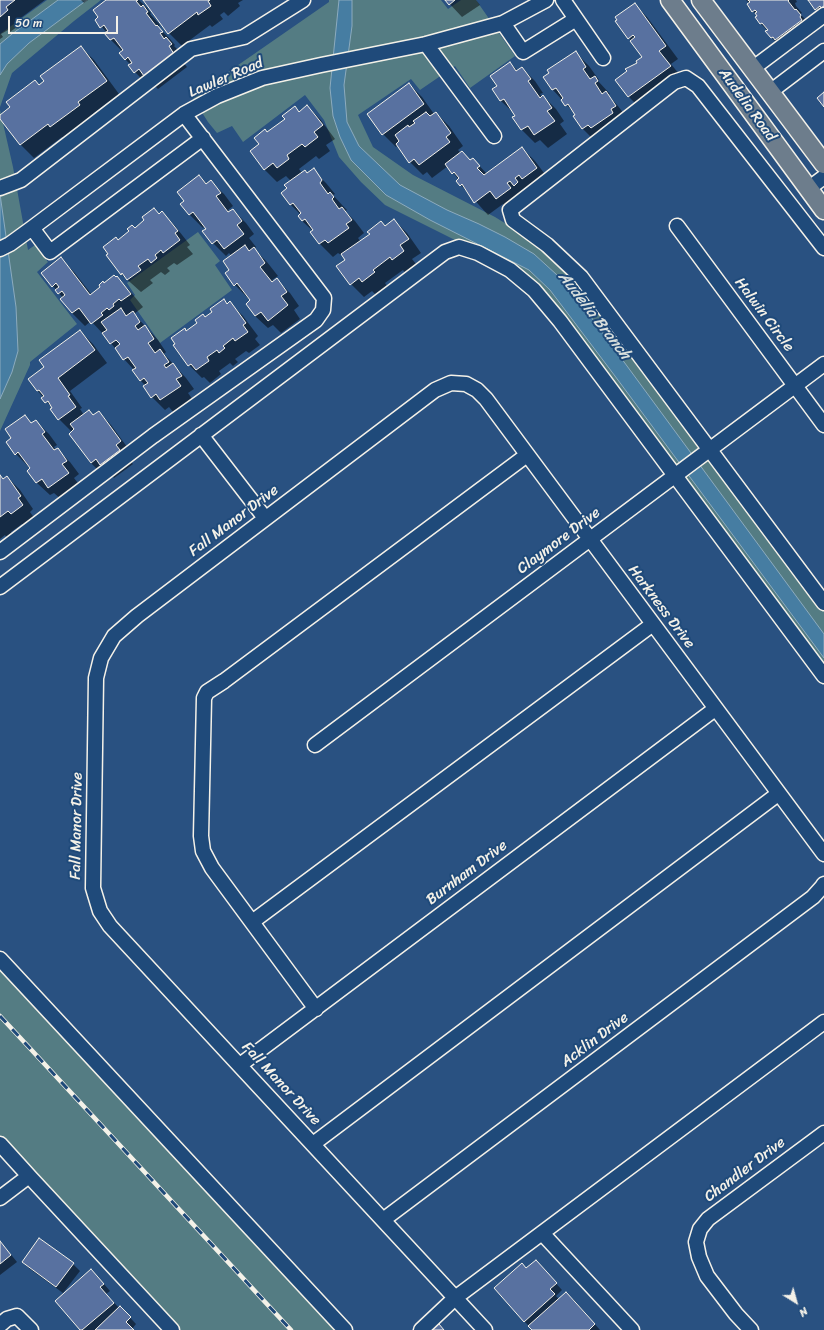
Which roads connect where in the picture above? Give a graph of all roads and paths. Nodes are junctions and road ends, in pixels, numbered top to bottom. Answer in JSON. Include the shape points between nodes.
{"nodes":[{"id":1,"x":303,"y":0,"type":"edge"},
{"id":2,"x":546,"y":0,"type":"edge"},
{"id":3,"x":562,"y":0,"type":"edge"},
{"id":4,"x":670,"y":0,"type":"edge"},
{"id":5,"x":701,"y":0,"type":"edge"},
{"id":6,"x":824,"y":15,"type":"edge"},
{"id":7,"x":576,"y":19,"type":"junction"},
{"id":8,"x":503,"y":23,"type":"junction"},
{"id":9,"x":426,"y":44,"type":"junction"},
{"id":10,"x":824,"y":51,"type":"edge"},
{"id":11,"x":603,"y":58,"type":"dead end"},
{"id":12,"x":752,"y":69,"type":"junction"},
{"id":13,"x":770,"y":92,"type":"junction"},
{"id":14,"x":184,"y":114,"type":"junction"},
{"id":15,"x":494,"y":136,"type":"dead end"},
{"id":16,"x":203,"y":138,"type":"junction"},
{"id":17,"x":824,"y":164,"type":"edge"},
{"id":18,"x":824,"y":177,"type":"edge"},
{"id":19,"x":0,"y":188,"type":"edge"},
{"id":20,"x":808,"y":189,"type":"junction"},
{"id":21,"x":824,"y":210,"type":"edge"},
{"id":22,"x":676,"y":226,"type":"dead end"},
{"id":23,"x":32,"y":228,"type":"junction"},
{"id":24,"x":5,"y":247,"type":"edge"},
{"id":25,"x":824,"y":248,"type":"edge"},
{"id":26,"x":824,"y":364,"type":"edge"},
{"id":27,"x":466,"y":384,"type":"joint"},
{"id":28,"x":795,"y":386,"type":"junction"},
{"id":29,"x":824,"y":425,"type":"edge"},
{"id":30,"x":201,"y":435,"type":"junction"},
{"id":31,"x":704,"y":454,"type":"junction"},
{"id":32,"x":527,"y":455,"type":"junction"},
{"id":33,"x":678,"y":474,"type":"junction"},
{"id":34,"x":265,"y":518,"type":"junction"},
{"id":35,"x":590,"y":540,"type":"junction"},
{"id":36,"x":0,"y":552,"type":"edge"},
{"id":37,"x":0,"y":587,"type":"edge"},
{"id":38,"x":824,"y":603,"type":"edge"},
{"id":39,"x":653,"y":624,"type":"junction"},
{"id":40,"x":824,"y":676,"type":"edge"},
{"id":41,"x":715,"y":709,"type":"junction"},
{"id":42,"x":315,"y":745,"type":"dead end"},
{"id":43,"x":778,"y":794,"type":"junction"},
{"id":44,"x":824,"y":854,"type":"edge"},
{"id":45,"x":824,"y":884,"type":"edge"},
{"id":46,"x":252,"y":922,"type":"junction"},
{"id":47,"x":0,"y":959,"type":"edge"},
{"id":48,"x":316,"y":1009,"type":"junction"},
{"id":49,"x":824,"y":1022,"type":"edge"},
{"id":50,"x":240,"y":1065,"type":"junction"},
{"id":51,"x":824,"y":1133,"type":"edge"},
{"id":52,"x":0,"y":1144,"type":"edge"},
{"id":53,"x":312,"y":1144,"type":"junction"},
{"id":54,"x":29,"y":1176,"type":"junction"},
{"id":55,"x":0,"y":1198,"type":"edge"},
{"id":56,"x":383,"y":1220,"type":"junction"},
{"id":57,"x":542,"y":1233,"type":"junction"},
{"id":58,"x":455,"y":1298,"type":"junction"},
{"id":59,"x":0,"y":1325,"type":"edge"},
{"id":60,"x":31,"y":1330,"type":"edge"},
{"id":61,"x":172,"y":1330,"type":"edge"},
{"id":62,"x":346,"y":1330,"type":"edge"},
{"id":63,"x":421,"y":1330,"type":"edge"},
{"id":64,"x":485,"y":1330,"type":"edge"},
{"id":65,"x":632,"y":1330,"type":"edge"},
{"id":66,"x":751,"y":1330,"type":"edge"}],
"edges":[{"from":1,"to":19,"type":"street","via":[[244,37],[191,48],[21,180]]},
{"from":2,"to":8,"type":"street","name":"Lawler Road"},
{"from":3,"to":7,"type":"street"},
{"from":4,"to":20,"type":"main road","name":"Audelia Road"},
{"from":5,"to":12,"type":"main road","name":"Audelia Road"},
{"from":6,"to":12,"type":"street"},
{"from":7,"to":8,"type":"street","via":[[523,52]]},
{"from":7,"to":11,"type":"street"},
{"from":8,"to":9,"type":"street","name":"Lawler Road"},
{"from":9,"to":14,"type":"street","name":"Lawler Road","via":[[262,78],[217,96]]},
{"from":9,"to":15,"type":"street"},
{"from":10,"to":13,"type":"street"},
{"from":12,"to":13,"type":"main road","name":"Audelia Road"},
{"from":13,"to":17,"type":"main road","name":"Audelia Road"},
{"from":14,"to":16,"type":"street"},
{"from":14,"to":23,"type":"street","name":"Lawler Road"},
{"from":16,"to":23,"type":"street","via":[[50,252]]},
{"from":16,"to":36,"type":"street","via":[[324,298],[323,310],[316,320],[153,436]]},
{"from":18,"to":20,"type":"street"},
{"from":20,"to":21,"type":"main road","name":"Audelia Road"},
{"from":22,"to":28,"type":"street","name":"Halwin Circle"},
{"from":23,"to":24,"type":"street","name":"Lawler Road"},
{"from":25,"to":31,"type":"street","via":[[698,86],[686,78],[674,82],[510,210],[513,220],[547,245],[581,277]]},
{"from":26,"to":28,"type":"street","name":"Claymore Drive"},
{"from":27,"to":32,"type":"street","name":"Harkness Drive","via":[[486,399]]},
{"from":27,"to":34,"type":"street","name":"Fall Manor Drive","via":[[451,383],[435,390]]},
{"from":28,"to":29,"type":"street","name":"Halwin Circle"},
{"from":28,"to":31,"type":"street","name":"Claymore Drive"},
{"from":30,"to":33,"type":"street","via":[[444,252],[459,247],[478,253],[510,270],[534,290]]},
{"from":30,"to":34,"type":"street"},
{"from":30,"to":37,"type":"street"},
{"from":31,"to":33,"type":"street","name":"Claymore Drive"},
{"from":31,"to":38,"type":"street"},
{"from":32,"to":35,"type":"street","name":"Harkness Drive"},
{"from":32,"to":46,"type":"street","via":[[207,692],[204,698],[201,836],[203,851],[212,868]]},
{"from":33,"to":35,"type":"street","name":"Claymore Drive"},
{"from":33,"to":40,"type":"street"},
{"from":34,"to":50,"type":"street","name":"Fall Manor Drive","via":[[114,636],[101,658],[96,678],[93,888],[100,911],[110,926]]},
{"from":35,"to":39,"type":"street","name":"Harkness Drive"},
{"from":35,"to":42,"type":"street","name":"Claymore Drive"},
{"from":39,"to":41,"type":"street","name":"Harkness Drive"},
{"from":39,"to":46,"type":"street"},
{"from":41,"to":43,"type":"street","name":"Harkness Drive"},
{"from":41,"to":48,"type":"street","name":"Burnham Drive"},
{"from":43,"to":44,"type":"street","name":"Harkness Drive"},
{"from":43,"to":53,"type":"street"},
{"from":45,"to":56,"type":"street","name":"Acklin Drive","via":[[813,897]]},
{"from":46,"to":48,"type":"street"},
{"from":47,"to":62,"type":"street"},
{"from":48,"to":50,"type":"street","name":"Burnham Drive"},
{"from":49,"to":57,"type":"street"},
{"from":50,"to":53,"type":"street","name":"Fall Manor Drive"},
{"from":51,"to":66,"type":"street","name":"Chandler Drive","via":[[708,1219],[700,1229],[696,1242],[707,1276]]},
{"from":52,"to":54,"type":"street"},
{"from":53,"to":56,"type":"street","name":"Fall Manor Drive"},
{"from":54,"to":55,"type":"street"},
{"from":54,"to":61,"type":"street"},
{"from":56,"to":58,"type":"street","name":"Fall Manor Drive"},
{"from":57,"to":58,"type":"street"},
{"from":57,"to":65,"type":"street"},
{"from":58,"to":63,"type":"street"},
{"from":58,"to":64,"type":"street","name":"Fall Manor Drive"},
{"from":59,"to":60,"type":"street","via":[[7,1319],[17,1316]]}]}
